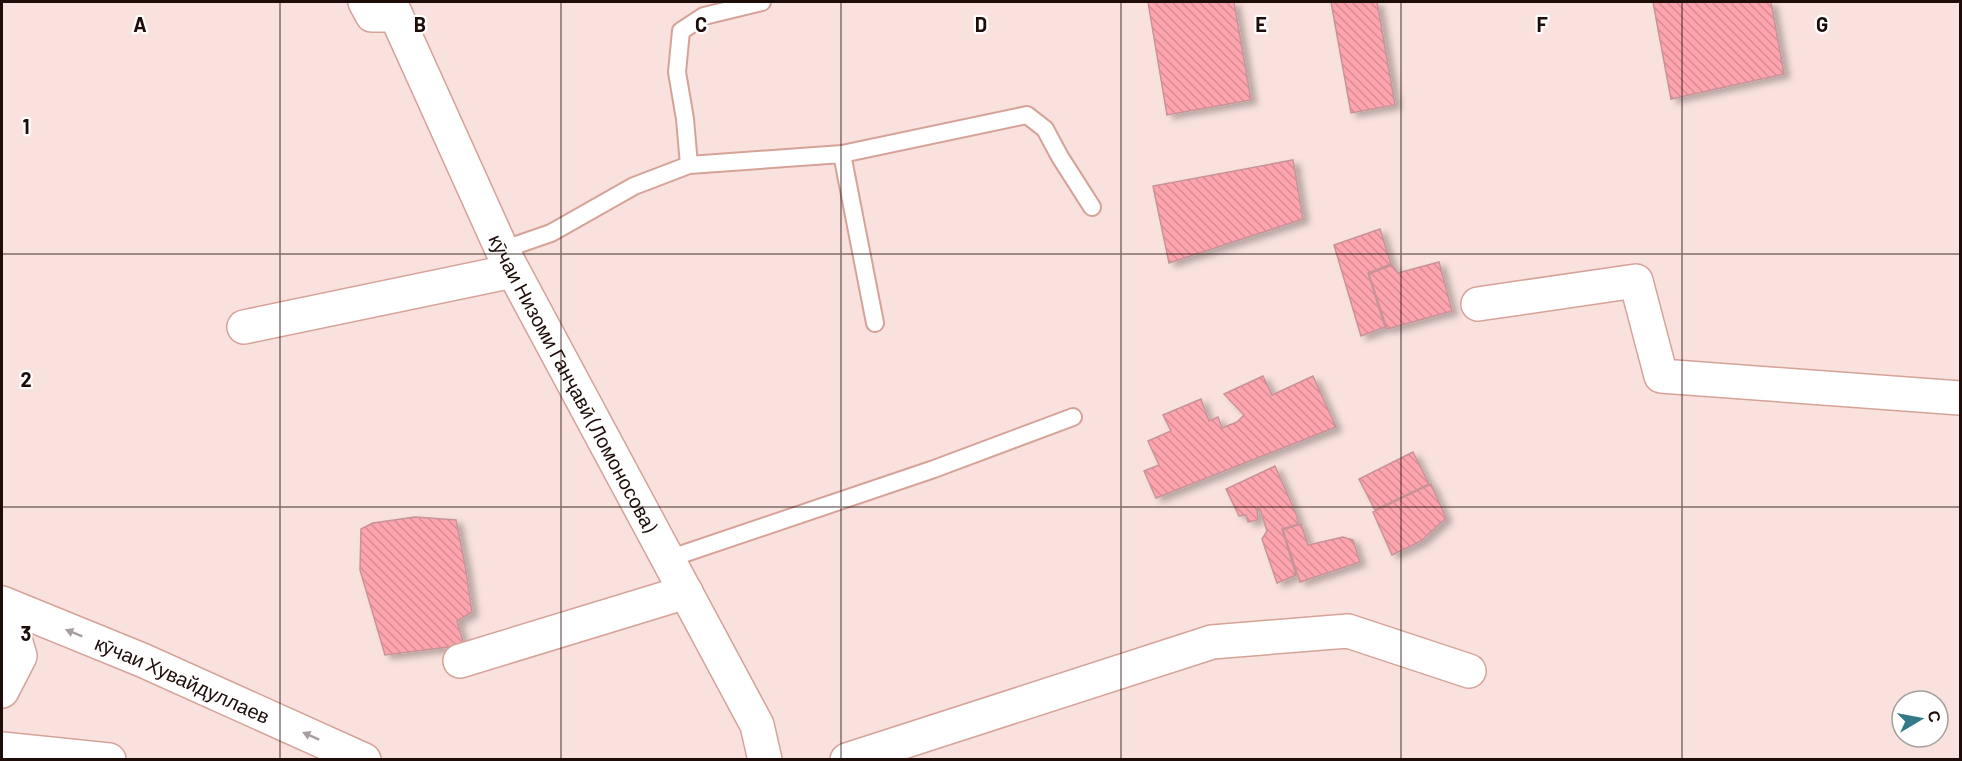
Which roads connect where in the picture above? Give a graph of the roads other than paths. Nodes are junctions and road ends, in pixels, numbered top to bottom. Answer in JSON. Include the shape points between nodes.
{"nodes":[{"id":1,"x":365,"y":2,"type":"edge"},
{"id":2,"x":762,"y":2,"type":"edge"},
{"id":3,"x":393,"y":8,"type":"edge"},
{"id":4,"x":842,"y":154,"type":"junction"},
{"id":5,"x":689,"y":165,"type":"junction"},
{"id":6,"x":1092,"y":207,"type":"dead end"},
{"id":7,"x":508,"y":261,"type":"junction"},
{"id":8,"x":1478,"y":304,"type":"dead end"},
{"id":9,"x":875,"y":322,"type":"dead end"},
{"id":10,"x":244,"y":327,"type":"dead end"},
{"id":11,"x":1960,"y":398,"type":"edge"},
{"id":12,"x":1073,"y":417,"type":"dead end"},
{"id":13,"x":668,"y":559,"type":"junction"},
{"id":14,"x":686,"y":592,"type":"junction"},
{"id":15,"x":3,"y":604,"type":"edge"},
{"id":16,"x":460,"y":661,"type":"dead end"},
{"id":17,"x":1469,"y":670,"type":"dead end"},
{"id":18,"x":2,"y":691,"type":"edge"},
{"id":19,"x":2,"y":749,"type":"edge"},
{"id":20,"x":109,"y":759,"type":"edge"},
{"id":21,"x":364,"y":759,"type":"edge"},
{"id":22,"x":765,"y":759,"type":"edge"},
{"id":23,"x":847,"y":759,"type":"edge"}],
"edges":[{"from":1,"to":3,"type":"street","via":[[372,15]]},
{"from":2,"to":5,"type":"lane","via":[[704,16],[681,31],[677,72]]},
{"from":3,"to":7,"type":"street","name":"кӯчаи Низоми Ганҷавӣ (Ломоносова)"},
{"from":4,"to":5,"type":"lane"},
{"from":4,"to":6,"type":"lane","via":[[1027,115],[1045,129]]},
{"from":4,"to":9,"type":"lane"},
{"from":5,"to":7,"type":"lane","via":[[634,186]]},
{"from":7,"to":10,"type":"street"},
{"from":7,"to":13,"type":"street","name":"кӯчаи Низоми Ганҷавӣ (Ломоносова)"},
{"from":8,"to":11,"type":"street","via":[[1636,281],[1661,376]]},
{"from":12,"to":13,"type":"lane","via":[[934,469]]},
{"from":13,"to":14,"type":"street","name":"кӯчаи Низоми Ганҷавӣ (Ломоносова)"},
{"from":14,"to":16,"type":"street"},
{"from":14,"to":22,"type":"street","name":"кӯчаи Низоми Ганҷавӣ (Ломоносова)","via":[[757,725]]},
{"from":15,"to":18,"type":"street","via":[[20,656]]},
{"from":21,"to":15,"type":"street","name":"кӯчаи Хувайдуллаев","one_way":true,"via":[[142,660]]},
{"from":17,"to":23,"type":"street","via":[[1348,632],[1212,642]]},
{"from":19,"to":20,"type":"street"}]}
